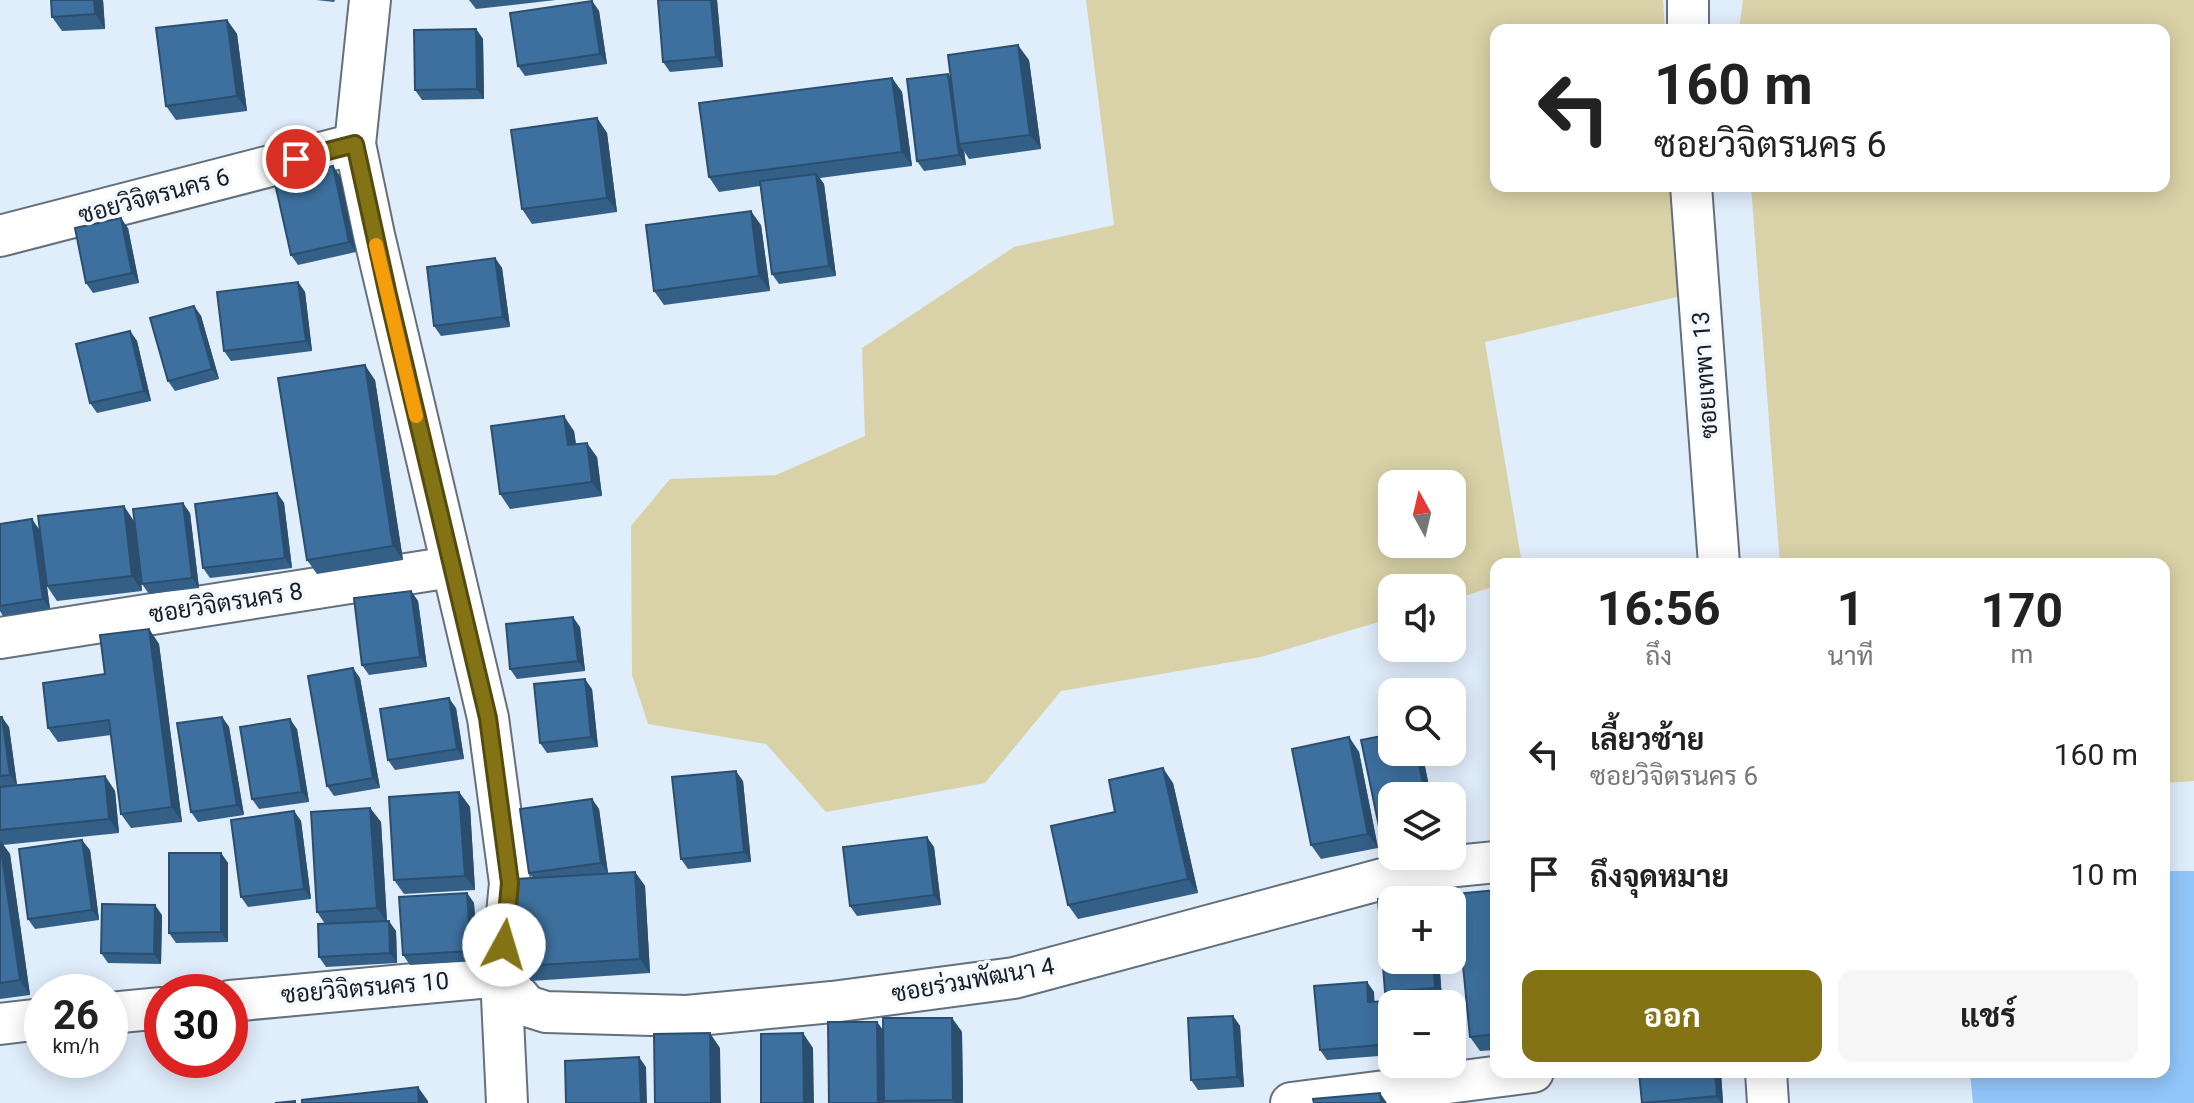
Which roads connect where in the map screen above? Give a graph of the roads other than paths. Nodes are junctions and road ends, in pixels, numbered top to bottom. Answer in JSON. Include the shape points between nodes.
{"nodes":[{"id":1,"x":370,"y":0,"type":"edge"},
{"id":2,"x":1688,"y":0,"type":"edge"},
{"id":3,"x":1688,"y":24,"type":"edge"},
{"id":4,"x":355,"y":144,"type":"junction"},
{"id":5,"x":1691,"y":192,"type":"edge"},
{"id":6,"x":0,"y":236,"type":"edge"},
{"id":7,"x":1719,"y":558,"type":"edge"},
{"id":8,"x":451,"y":567,"type":"junction"},
{"id":9,"x":0,"y":638,"type":"edge"},
{"id":10,"x":1490,"y":863,"type":"edge"},
{"id":11,"x":501,"y":976,"type":"junction"},
{"id":12,"x":248,"y":999,"type":"edge"},
{"id":13,"x":24,"y":1021,"type":"edge"},
{"id":14,"x":0,"y":1024,"type":"edge"},
{"id":15,"x":1490,"y":1078,"type":"edge"},
{"id":16,"x":1766,"y":1078,"type":"edge"},
{"id":17,"x":507,"y":1103,"type":"edge"},
{"id":18,"x":1291,"y":1103,"type":"edge"},
{"id":19,"x":1768,"y":1103,"type":"edge"}],
"edges":[{"from":1,"to":4,"type":"street"},
{"from":2,"to":3,"type":"street"},
{"from":4,"to":6,"type":"street","name":"ซอยวิจิตรนคร 6"},
{"from":4,"to":8,"type":"street"},
{"from":5,"to":7,"type":"street","name":"ซอยเทพา 13"},
{"from":8,"to":9,"type":"street","name":"ซอยวิจิตรนคร 8"},
{"from":8,"to":11,"type":"street","via":[[488,718],[510,883]]},
{"from":10,"to":11,"type":"street","name":"ซอยร่วมพัฒนา 4","via":[[1416,870],[1014,978],[832,1016],[546,1012],[527,1006]]},
{"from":11,"to":12,"type":"street","name":"ซอยวิจิตรนคร 10"},
{"from":11,"to":17,"type":"street"},
{"from":13,"to":14,"type":"street"},
{"from":15,"to":18,"type":"street"},
{"from":16,"to":19,"type":"street"}]}
